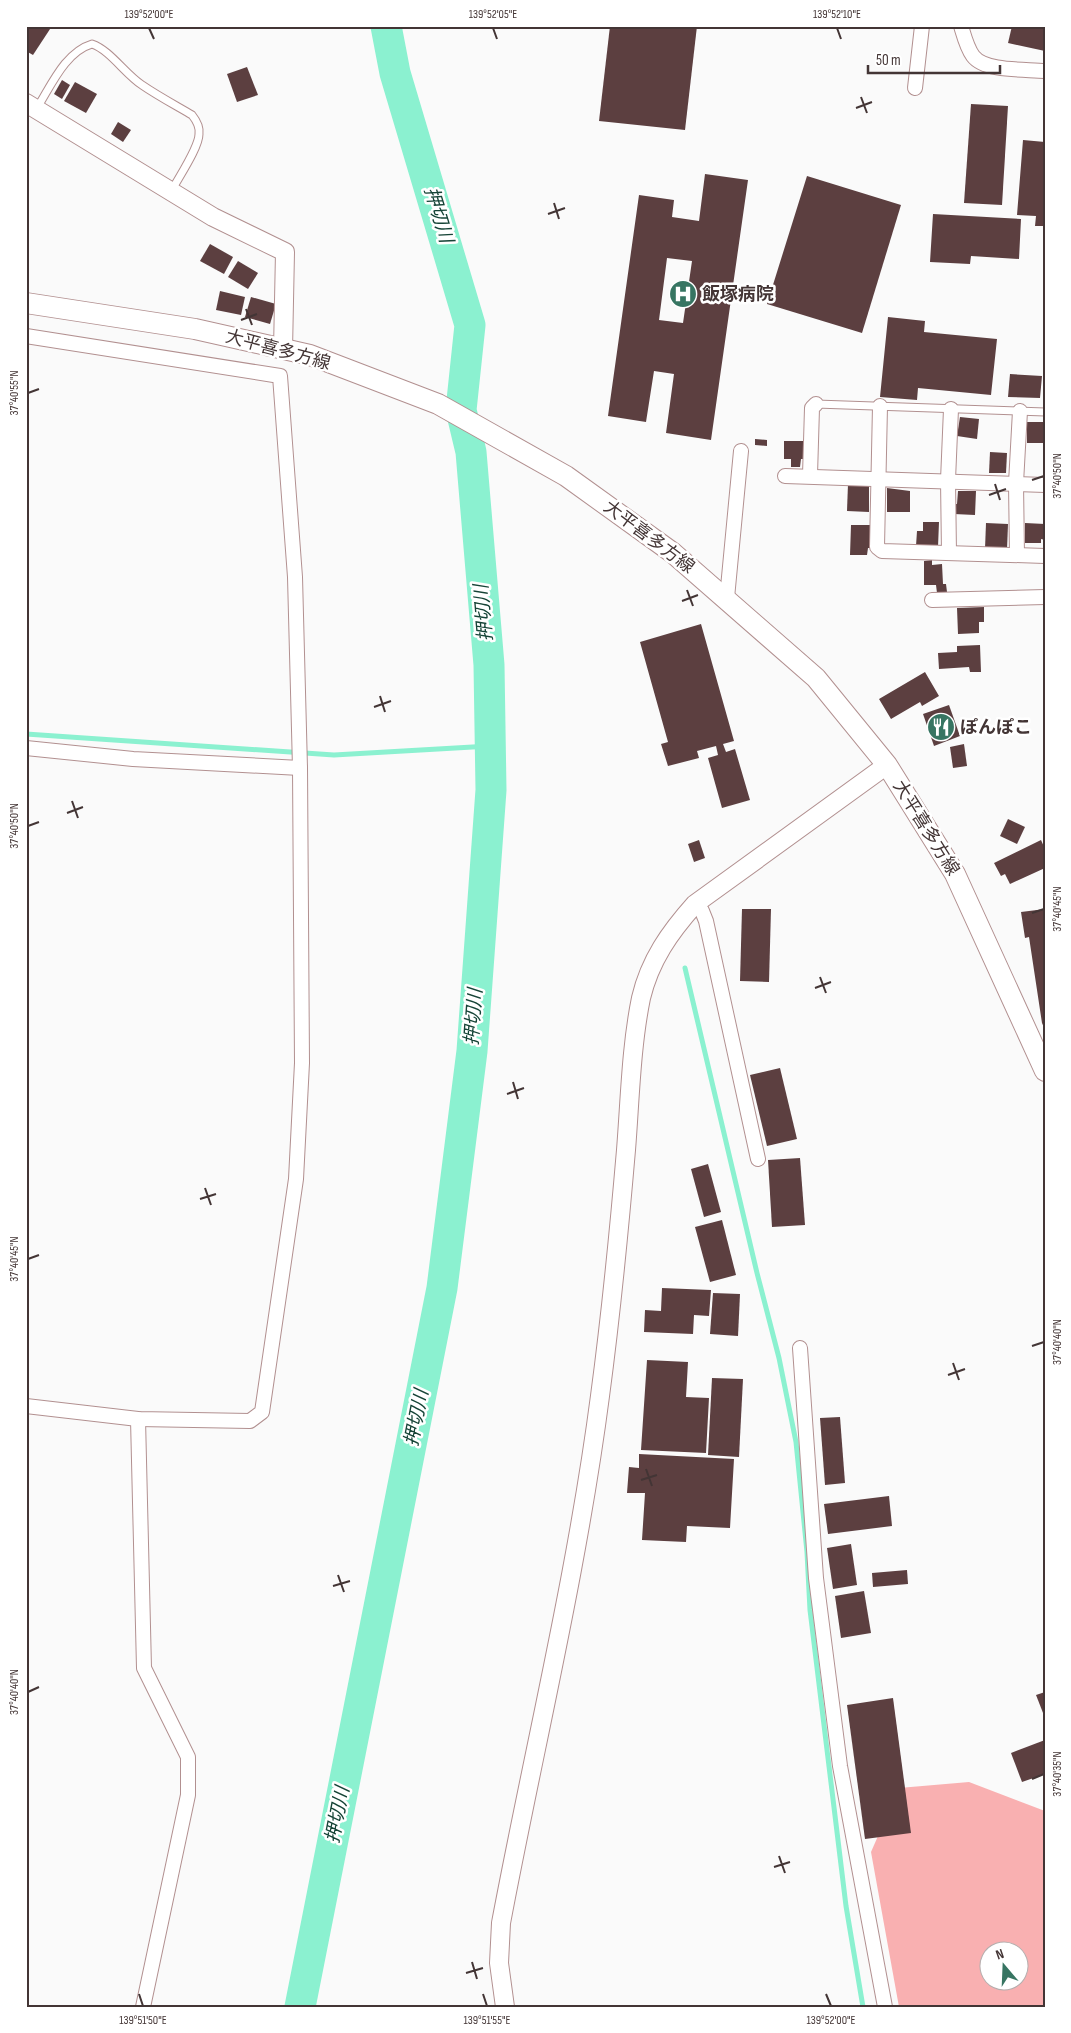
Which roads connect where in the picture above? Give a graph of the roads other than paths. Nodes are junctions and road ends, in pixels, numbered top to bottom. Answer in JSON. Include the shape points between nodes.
{"nodes":[{"id":1,"x":922,"y":26,"type":"edge"},
{"id":2,"x":961,"y":26,"type":"edge"},
{"id":3,"x":1045,"y":71,"type":"edge"},
{"id":4,"x":915,"y":88,"type":"dead end"},
{"id":5,"x":31,"y":106,"type":"edge"},
{"id":6,"x":171,"y":193,"type":"junction"},
{"id":7,"x":26,"y":303,"type":"edge"},
{"id":8,"x":26,"y":336,"type":"edge"},
{"id":9,"x":283,"y":350,"type":"junction"},
{"id":10,"x":816,"y":404,"type":"joint"},
{"id":11,"x":880,"y":406,"type":"junction"},
{"id":12,"x":951,"y":409,"type":"junction"},
{"id":13,"x":1020,"y":412,"type":"junction"},
{"id":14,"x":1045,"y":412,"type":"edge"},
{"id":15,"x":740,"y":451,"type":"dead end"},
{"id":16,"x":810,"y":475,"type":"junction"},
{"id":17,"x":785,"y":476,"type":"dead end"},
{"id":18,"x":879,"y":478,"type":"junction"},
{"id":19,"x":948,"y":480,"type":"junction"},
{"id":20,"x":1016,"y":482,"type":"junction"},
{"id":21,"x":1045,"y":485,"type":"edge"},
{"id":22,"x":949,"y":553,"type":"junction"},
{"id":23,"x":1017,"y":555,"type":"junction"},
{"id":24,"x":1045,"y":556,"type":"edge"},
{"id":25,"x":1045,"y":597,"type":"edge"},
{"id":26,"x":727,"y":598,"type":"junction"},
{"id":27,"x":932,"y":600,"type":"dead end"},
{"id":28,"x":26,"y":748,"type":"edge"},
{"id":29,"x":887,"y":765,"type":"junction"},
{"id":30,"x":300,"y":768,"type":"junction"},
{"id":31,"x":696,"y":904,"type":"junction"},
{"id":32,"x":1045,"y":1071,"type":"edge"},
{"id":33,"x":758,"y":1159,"type":"dead end"},
{"id":34,"x":800,"y":1348,"type":"dead end"},
{"id":35,"x":26,"y":1406,"type":"edge"},
{"id":36,"x":138,"y":1418,"type":"junction"},
{"id":37,"x":143,"y":2007,"type":"edge"},
{"id":38,"x":505,"y":2007,"type":"edge"},
{"id":39,"x":885,"y":2007,"type":"edge"}],
"edges":[{"from":1,"to":4,"type":"street"},
{"from":2,"to":3,"type":"street","via":[[972,55],[980,63],[991,67]]},
{"from":5,"to":6,"type":"street"},
{"from":5,"to":6,"type":"lane","via":[[80,48],[92,44],[102,47],[141,85],[192,115],[195,120],[199,130],[198,141]]},
{"from":6,"to":9,"type":"street","via":[[285,252]]},
{"from":7,"to":9,"type":"main road","name":"大平喜多方線","via":[[195,329]]},
{"from":8,"to":30,"type":"street","via":[[280,376],[295,577]]},
{"from":9,"to":26,"type":"main road","name":"大平喜多方線","via":[[310,355],[438,404],[566,476],[673,553]]},
{"from":10,"to":11,"type":"lane"},
{"from":10,"to":16,"type":"street","via":[[812,408]]},
{"from":11,"to":12,"type":"lane"},
{"from":11,"to":18,"type":"street"},
{"from":12,"to":13,"type":"lane"},
{"from":12,"to":19,"type":"street"},
{"from":13,"to":14,"type":"lane"},
{"from":13,"to":20,"type":"street"},
{"from":15,"to":26,"type":"street"},
{"from":16,"to":17,"type":"street"},
{"from":16,"to":18,"type":"street"},
{"from":18,"to":19,"type":"street"},
{"from":18,"to":22,"type":"street","via":[[877,547],[882,551]]},
{"from":19,"to":20,"type":"street"},
{"from":19,"to":22,"type":"street"},
{"from":20,"to":21,"type":"street"},
{"from":20,"to":23,"type":"street"},
{"from":22,"to":23,"type":"street"},
{"from":23,"to":24,"type":"street"},
{"from":25,"to":27,"type":"street"},
{"from":26,"to":29,"type":"main road","name":"大平喜多方線","via":[[816,678]]},
{"from":28,"to":30,"type":"street","via":[[133,760]]},
{"from":29,"to":31,"type":"street"},
{"from":29,"to":32,"type":"main road","name":"大平喜多方線","via":[[955,874]]},
{"from":30,"to":36,"type":"street","via":[[302,1063],[296,1179],[262,1412],[250,1420]]},
{"from":31,"to":33,"type":"street","via":[[706,921]]},
{"from":31,"to":38,"type":"street","via":[[673,928],[654,959],[642,997],[635,1039],[600,1398],[573,1558],[501,1923],[499,1963]]},
{"from":34,"to":39,"type":"street","via":[[816,1578],[840,1766]]},
{"from":35,"to":36,"type":"street"},
{"from":36,"to":37,"type":"street","via":[[144,1668],[188,1757],[188,1795]]}]}
